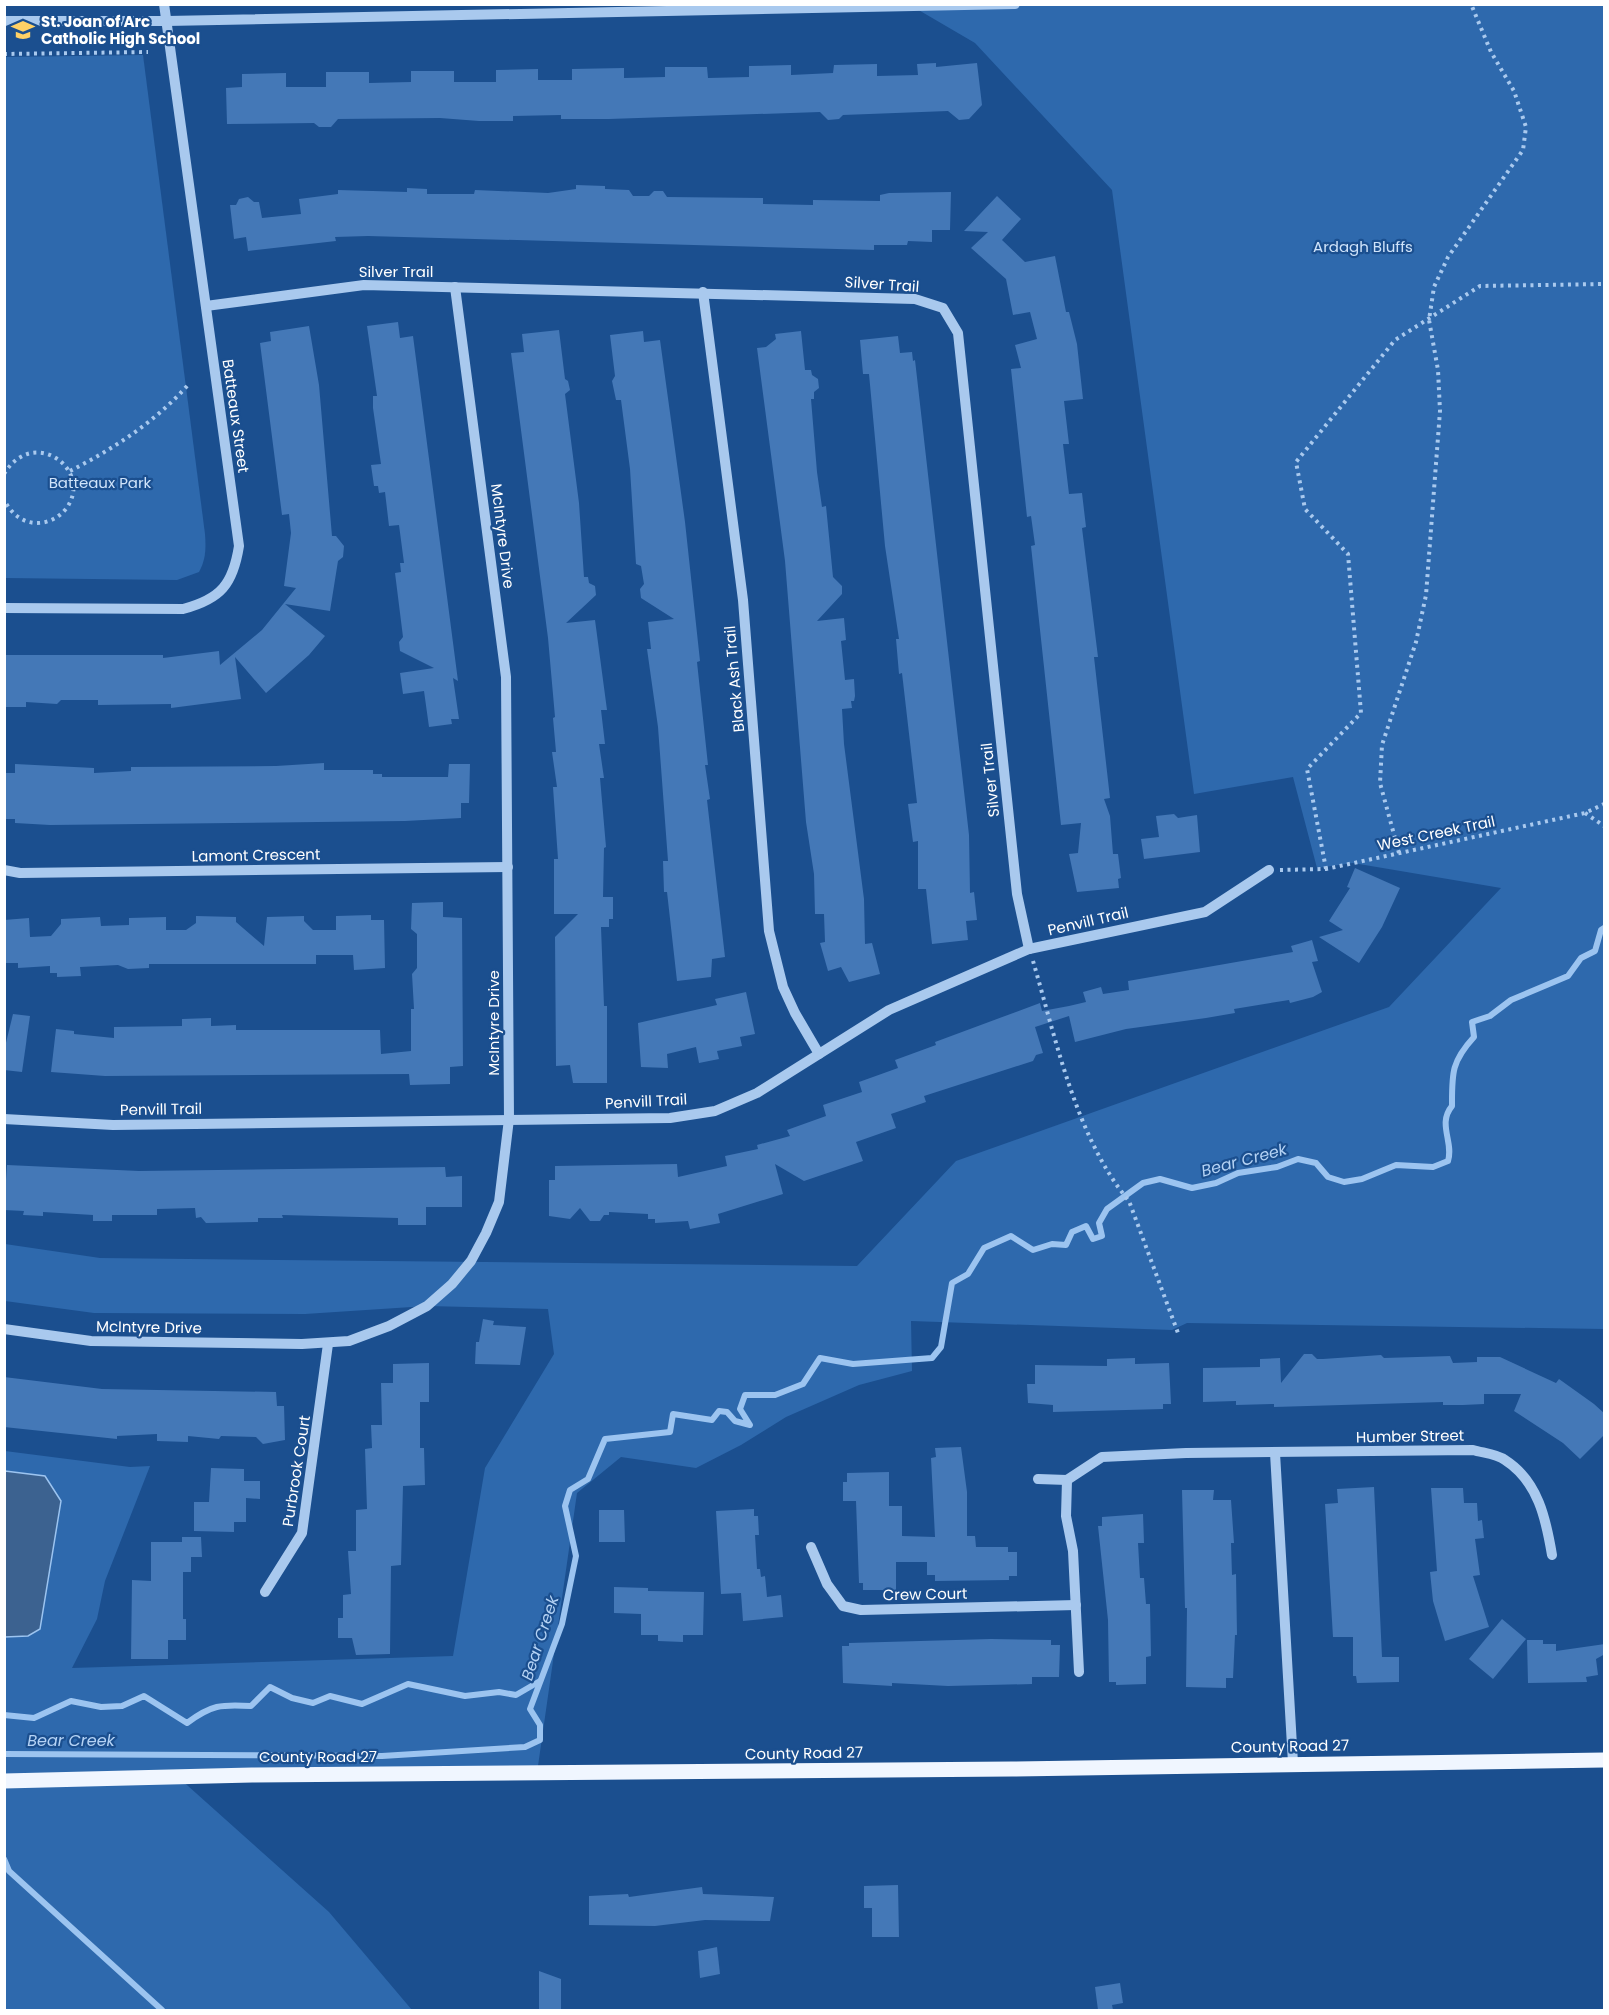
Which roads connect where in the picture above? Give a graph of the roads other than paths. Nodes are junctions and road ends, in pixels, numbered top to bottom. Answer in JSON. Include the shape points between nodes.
{"nodes":[{"id":1,"x":164,"y":4,"type":"edge"},
{"id":2,"x":1015,"y":4,"type":"edge"},
{"id":3,"x":655,"y":8,"type":"edge"},
{"id":4,"x":4,"y":21,"type":"edge"},
{"id":5,"x":167,"y":21,"type":"junction"},
{"id":6,"x":455,"y":287,"type":"junction"},
{"id":7,"x":703,"y":292,"type":"junction"},
{"id":8,"x":206,"y":306,"type":"junction"},
{"id":9,"x":4,"y":608,"type":"edge"},
{"id":10,"x":508,"y":867,"type":"junction"},
{"id":11,"x":4,"y":870,"type":"edge"},
{"id":12,"x":1269,"y":870,"type":"road end"},
{"id":13,"x":1029,"y":949,"type":"junction"},
{"id":14,"x":819,"y":1054,"type":"junction"},
{"id":15,"x":4,"y":1119,"type":"edge"},
{"id":16,"x":509,"y":1119,"type":"junction"},
{"id":17,"x":4,"y":1329,"type":"edge"},
{"id":18,"x":328,"y":1344,"type":"junction"},
{"id":19,"x":1275,"y":1453,"type":"junction"},
{"id":20,"x":1038,"y":1479,"type":"dead end"},
{"id":21,"x":1067,"y":1480,"type":"junction"},
{"id":22,"x":811,"y":1547,"type":"dead end"},
{"id":23,"x":1552,"y":1555,"type":"dead end"},
{"id":24,"x":265,"y":1592,"type":"dead end"},
{"id":25,"x":1076,"y":1605,"type":"junction"},
{"id":26,"x":1079,"y":1672,"type":"dead end"},
{"id":27,"x":1605,"y":1760,"type":"edge"},
{"id":28,"x":1293,"y":1763,"type":"junction"},
{"id":29,"x":4,"y":1781,"type":"edge"}],
"edges":[{"from":1,"to":5,"type":"street","name":"Batteaux Street"},
{"from":2,"to":3,"type":"street"},
{"from":3,"to":5,"type":"street"},
{"from":4,"to":5,"type":"street"},
{"from":5,"to":8,"type":"street","name":"Batteaux Street"},
{"from":6,"to":7,"type":"street","name":"Silver Trail"},
{"from":6,"to":8,"type":"street","name":"Silver Trail","via":[[364,285]]},
{"from":6,"to":10,"type":"street","name":"McIntyre Drive","via":[[506,677]]},
{"from":7,"to":13,"type":"street","name":"Silver Trail","via":[[915,299],[944,308],[958,333],[1017,894]]},
{"from":7,"to":14,"type":"street","name":"Black Ash Trail","via":[[743,600],[769,931],[783,987]]},
{"from":8,"to":9,"type":"street","name":"Batteaux Street","via":[[239,546],[235,571],[222,590],[205,603],[183,609]]},
{"from":10,"to":11,"type":"street","name":"Lamont Crescent","via":[[20,873]]},
{"from":10,"to":16,"type":"street","name":"McIntyre Drive"},
{"from":12,"to":13,"type":"street","name":"Penvill Trail","via":[[1205,912]]},
{"from":13,"to":14,"type":"street","name":"Penvill Trail","via":[[889,1010]]},
{"from":14,"to":16,"type":"street","name":"Penvill Trail","via":[[757,1093],[715,1111],[670,1118]]},
{"from":15,"to":16,"type":"street","name":"Penvill Trail","via":[[113,1125]]},
{"from":16,"to":18,"type":"street","name":"McIntyre Drive","via":[[499,1202],[471,1261],[427,1306],[349,1341]]},
{"from":17,"to":18,"type":"street","name":"McIntyre Drive","via":[[91,1341]]},
{"from":18,"to":24,"type":"street","name":"Purbrook Court","via":[[302,1533]]},
{"from":19,"to":21,"type":"street","name":"Humber Street","via":[[1102,1457]]},
{"from":19,"to":23,"type":"street","name":"Humber Street","via":[[1473,1450],[1504,1459],[1526,1479],[1546,1514]]},
{"from":19,"to":28,"type":"street"},
{"from":20,"to":21,"type":"street"},
{"from":21,"to":25,"type":"street","via":[[1066,1516]]},
{"from":22,"to":25,"type":"street","name":"Crew Court","via":[[827,1584],[843,1606],[852,1608],[898,1611]]},
{"from":25,"to":26,"type":"street"},
{"from":27,"to":28,"type":"main road","name":"County Road 27"},
{"from":28,"to":29,"type":"main road","name":"County Road 27"}]}
